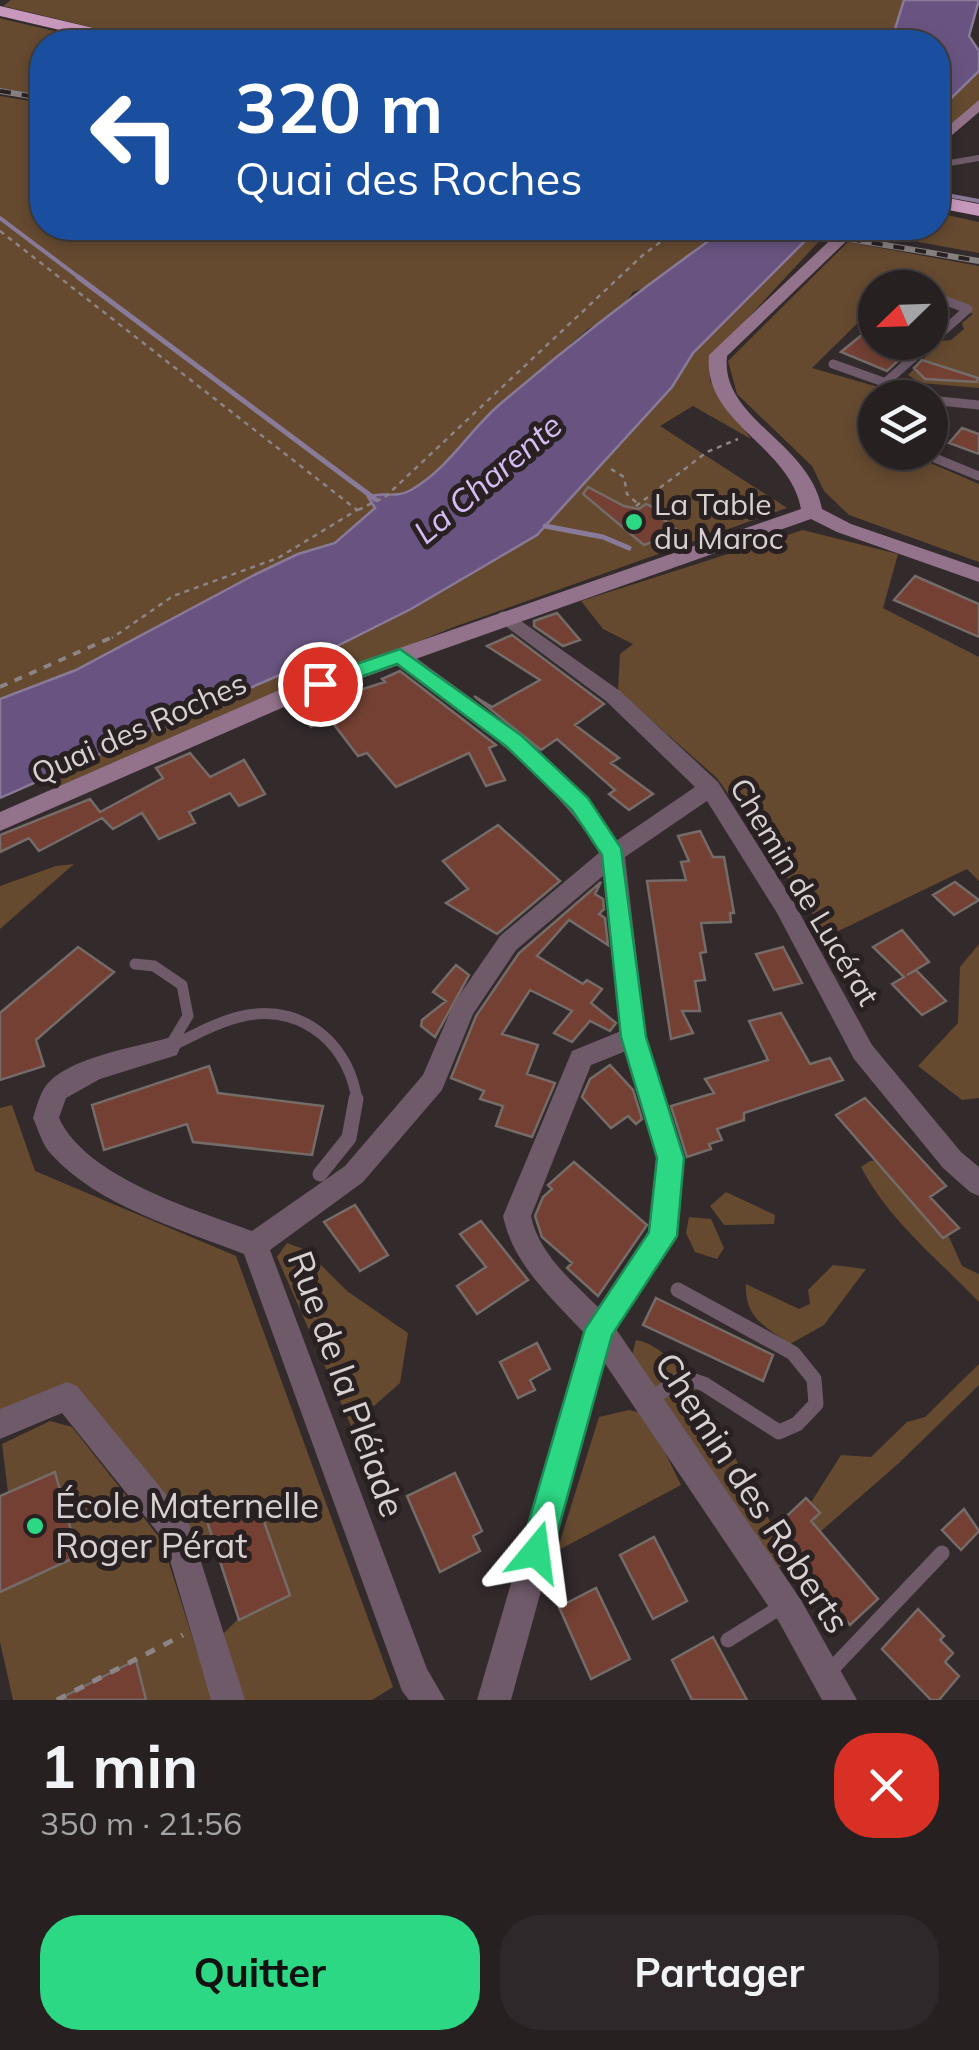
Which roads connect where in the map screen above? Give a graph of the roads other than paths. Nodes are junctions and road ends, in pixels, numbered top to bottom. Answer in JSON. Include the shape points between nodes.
{"nodes":[{"id":1,"x":0,"y":11,"type":"edge"},
{"id":2,"x":76,"y":30,"type":"edge"},
{"id":3,"x":979,"y":104,"type":"edge"},
{"id":4,"x":950,"y":132,"type":"edge"},
{"id":5,"x":979,"y":158,"type":"edge"},
{"id":6,"x":950,"y":163,"type":"edge"},
{"id":7,"x":950,"y":204,"type":"edge"},
{"id":8,"x":979,"y":210,"type":"edge"},
{"id":9,"x":839,"y":240,"type":"edge"},
{"id":10,"x":948,"y":301,"type":"edge"},
{"id":11,"x":948,"y":326,"type":"edge"},
{"id":12,"x":910,"y":360,"type":"edge"},
{"id":13,"x":832,"y":364,"type":"dead end"},
{"id":14,"x":880,"y":380,"type":"edge"},
{"id":15,"x":888,"y":380,"type":"edge"},
{"id":16,"x":948,"y":401,"type":"edge"},
{"id":17,"x":979,"y":404,"type":"edge"},
{"id":18,"x":948,"y":463,"type":"edge"},
{"id":19,"x":979,"y":476,"type":"edge"},
{"id":20,"x":812,"y":512,"type":"junction"},
{"id":21,"x":979,"y":575,"type":"edge"},
{"id":22,"x":507,"y":617,"type":"junction"},
{"id":23,"x":400,"y":656,"type":"junction"},
{"id":24,"x":710,"y":788,"type":"junction"},
{"id":25,"x":0,"y":822,"type":"edge"},
{"id":26,"x":613,"y":854,"type":"junction"},
{"id":27,"x":135,"y":964,"type":"dead end"},
{"id":28,"x":634,"y":1037,"type":"junction"},
{"id":29,"x":168,"y":1048,"type":"junction"},
{"id":30,"x":974,"y":1173,"type":"edge"},
{"id":31,"x":320,"y":1174,"type":"dead end"},
{"id":32,"x":255,"y":1245,"type":"junction"},
{"id":33,"x":678,"y":1290,"type":"dead end"},
{"id":34,"x":599,"y":1329,"type":"junction"},
{"id":35,"x":648,"y":1401,"type":"junction"},
{"id":36,"x":0,"y":1424,"type":"edge"},
{"id":37,"x":942,"y":1552,"type":"dead end"},
{"id":38,"x":785,"y":1604,"type":"junction"},
{"id":39,"x":728,"y":1640,"type":"dead end"},
{"id":40,"x":833,"y":1688,"type":"edge"},
{"id":41,"x":228,"y":1700,"type":"edge"},
{"id":42,"x":428,"y":1700,"type":"edge"},
{"id":43,"x":494,"y":1700,"type":"edge"}],
"edges":[{"from":1,"to":2,"type":"highway"},
{"from":3,"to":4,"type":"street"},
{"from":5,"to":6,"type":"lane"},
{"from":7,"to":8,"type":"highway"},
{"from":9,"to":20,"type":"street","via":[[718,354],[716,378],[803,477]]},
{"from":10,"to":11,"type":"lane","via":[[968,308]]},
{"from":12,"to":15,"type":"lane"},
{"from":13,"to":14,"type":"lane"},
{"from":16,"to":17,"type":"lane"},
{"from":18,"to":19,"type":"lane"},
{"from":20,"to":21,"type":"street"},
{"from":20,"to":22,"type":"street","name":"Quai des Roches"},
{"from":22,"to":23,"type":"street","name":"Quai des Roches"},
{"from":22,"to":24,"type":"street","name":"Chemin de Lucérat","via":[[613,696]]},
{"from":23,"to":25,"type":"street","name":"Quai des Roches","via":[[292,694]]},
{"from":23,"to":26,"type":"street","via":[[515,742],[580,804]]},
{"from":24,"to":26,"type":"street"},
{"from":24,"to":30,"type":"street","name":"Chemin de Lucérat","via":[[864,1052]]},
{"from":26,"to":28,"type":"street"},
{"from":26,"to":32,"type":"street","via":[[508,943],[463,1010],[433,1082],[354,1174]]},
{"from":27,"to":29,"type":"lane","via":[[154,966],[182,985],[188,1016]]},
{"from":28,"to":34,"type":"street","via":[[670,1158],[663,1236]]},
{"from":28,"to":34,"type":"street","name":"Chemin des Roberts","via":[[581,1058],[517,1216],[528,1248]]},
{"from":29,"to":31,"type":"lane","via":[[238,1017],[270,1013],[322,1032],[342,1051],[358,1099],[341,1152]]},
{"from":29,"to":32,"type":"street","name":"Rue de la Pléiade","via":[[56,1091],[46,1109],[54,1144],[84,1172]]},
{"from":32,"to":42,"type":"street","name":"Rue de la Pléiade","via":[[414,1679]]},
{"from":33,"to":35,"type":"lane","via":[[794,1353],[814,1379],[816,1404],[798,1424],[779,1432],[683,1377]]},
{"from":34,"to":35,"type":"street","name":"Chemin des Roberts"},
{"from":34,"to":43,"type":"street"},
{"from":35,"to":38,"type":"street","name":"Chemin des Roberts"},
{"from":36,"to":41,"type":"street","via":[[67,1396],[177,1532]]},
{"from":37,"to":40,"type":"lane"},
{"from":38,"to":39,"type":"lane"},
{"from":38,"to":40,"type":"street","name":"Chemin des Roberts"}]}
